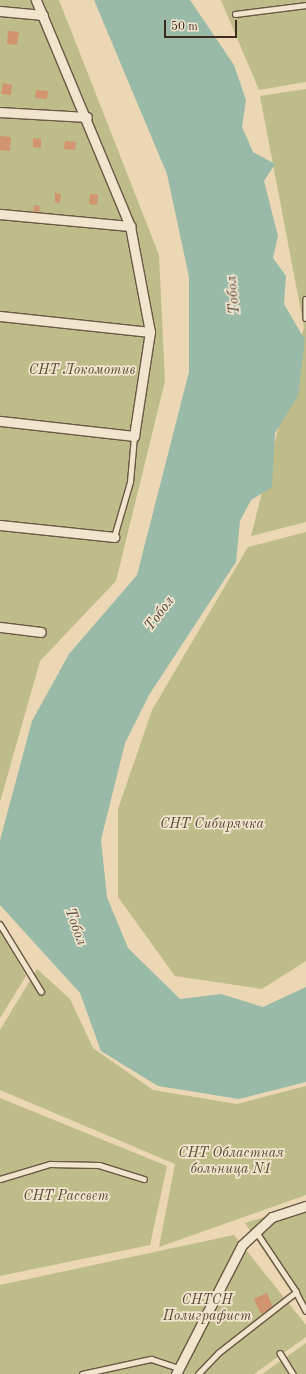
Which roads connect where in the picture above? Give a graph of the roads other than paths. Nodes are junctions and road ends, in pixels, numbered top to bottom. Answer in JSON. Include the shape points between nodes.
{"nodes":[{"id":1,"x":36,"y":0,"type":"edge"},
{"id":2,"x":306,"y":4,"type":"edge"},
{"id":3,"x":0,"y":11,"type":"edge"},
{"id":4,"x":235,"y":14,"type":"dead end"},
{"id":5,"x":43,"y":15,"type":"junction"},
{"id":6,"x":0,"y":112,"type":"edge"},
{"id":7,"x":87,"y":117,"type":"junction"},
{"id":8,"x":0,"y":214,"type":"edge"},
{"id":9,"x":130,"y":226,"type":"junction"},
{"id":10,"x":306,"y":299,"type":"edge"},
{"id":11,"x":0,"y":316,"type":"edge"},
{"id":12,"x":306,"y":318,"type":"edge"},
{"id":13,"x":150,"y":332,"type":"junction"},
{"id":14,"x":0,"y":421,"type":"edge"},
{"id":15,"x":134,"y":436,"type":"junction"},
{"id":16,"x":0,"y":525,"type":"edge"},
{"id":17,"x":114,"y":536,"type":"joint"},
{"id":18,"x":0,"y":628,"type":"edge"},
{"id":19,"x":41,"y":632,"type":"dead end"},
{"id":20,"x":0,"y":924,"type":"edge"},
{"id":21,"x":41,"y":991,"type":"dead end"},
{"id":22,"x":0,"y":1179,"type":"edge"},
{"id":23,"x":144,"y":1179,"type":"dead end"},
{"id":24,"x":306,"y":1206,"type":"edge"},
{"id":25,"x":256,"y":1232,"type":"junction"},
{"id":26,"x":296,"y":1292,"type":"junction"},
{"id":27,"x":306,"y":1311,"type":"edge"},
{"id":28,"x":280,"y":1353,"type":"dead end"},
{"id":29,"x":177,"y":1371,"type":"edge"},
{"id":30,"x":82,"y":1374,"type":"edge"},
{"id":31,"x":198,"y":1374,"type":"edge"},
{"id":32,"x":293,"y":1374,"type":"edge"}],
"edges":[{"from":1,"to":5,"type":"street"},
{"from":2,"to":4,"type":"lane"},
{"from":3,"to":5,"type":"street"},
{"from":5,"to":7,"type":"street"},
{"from":6,"to":7,"type":"street"},
{"from":7,"to":9,"type":"street"},
{"from":8,"to":9,"type":"street"},
{"from":9,"to":13,"type":"street"},
{"from":10,"to":12,"type":"lane"},
{"from":11,"to":13,"type":"street"},
{"from":13,"to":15,"type":"street"},
{"from":14,"to":15,"type":"street"},
{"from":15,"to":17,"type":"lane","via":[[130,482]]},
{"from":16,"to":17,"type":"street"},
{"from":18,"to":19,"type":"street"},
{"from":20,"to":21,"type":"lane"},
{"from":22,"to":23,"type":"lane","via":[[50,1164],[99,1165]]},
{"from":24,"to":25,"type":"street","via":[[272,1218]]},
{"from":25,"to":26,"type":"lane"},
{"from":25,"to":29,"type":"street","via":[[230,1262]]},
{"from":26,"to":27,"type":"lane"},
{"from":26,"to":31,"type":"lane","via":[[218,1353]]},
{"from":28,"to":32,"type":"lane"},
{"from":29,"to":30,"type":"lane","via":[[150,1359]]}]}
